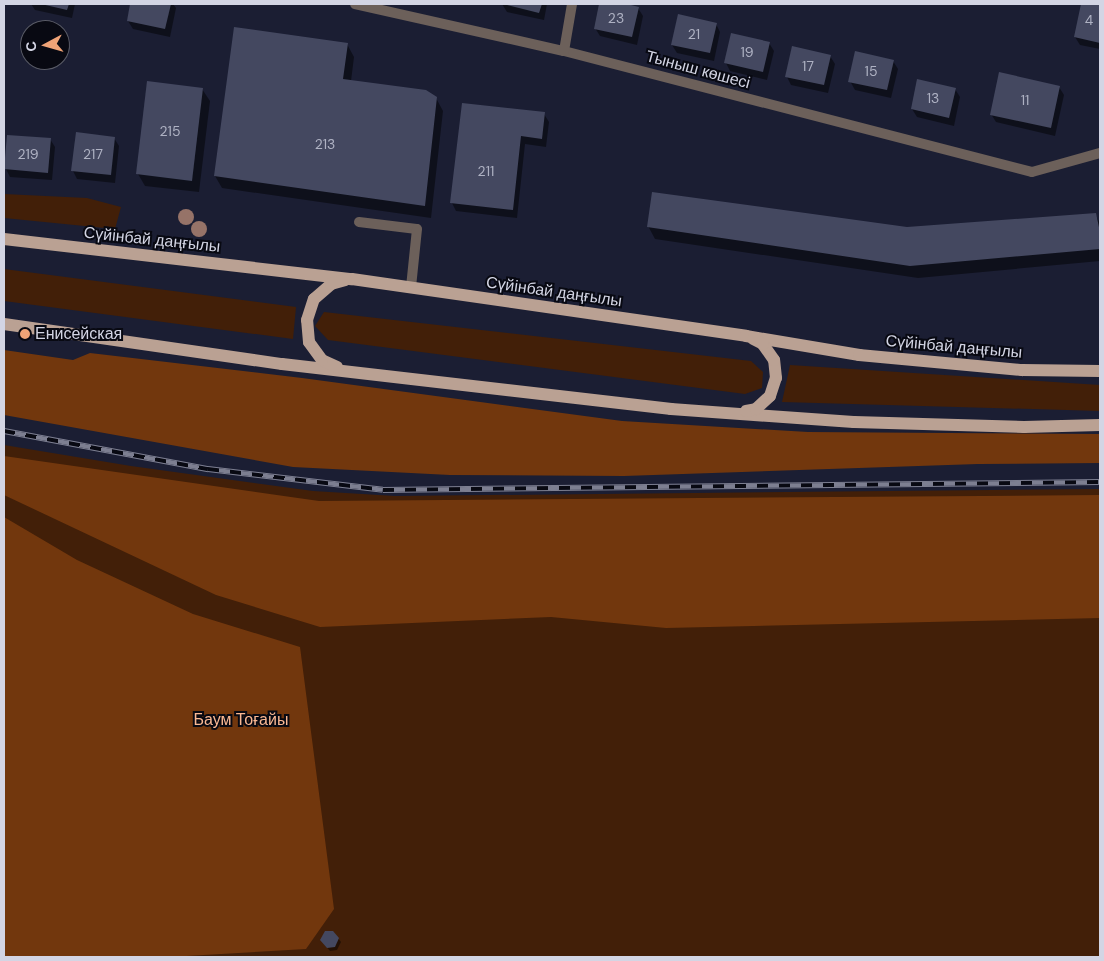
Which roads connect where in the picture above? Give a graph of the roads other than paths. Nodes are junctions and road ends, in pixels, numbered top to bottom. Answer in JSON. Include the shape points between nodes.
{"nodes":[{"id":1,"x":355,"y":4,"type":"edge"},
{"id":2,"x":572,"y":4,"type":"edge"},
{"id":3,"x":564,"y":51,"type":"junction"},
{"id":4,"x":1100,"y":153,"type":"edge"},
{"id":5,"x":359,"y":222,"type":"dead end"},
{"id":6,"x":4,"y":239,"type":"edge"},
{"id":7,"x":352,"y":279,"type":"junction"},
{"id":8,"x":411,"y":287,"type":"junction"},
{"id":9,"x":4,"y":324,"type":"edge"},
{"id":10,"x":746,"y":336,"type":"junction"},
{"id":11,"x":342,"y":370,"type":"junction"},
{"id":12,"x":1100,"y":371,"type":"edge"},
{"id":13,"x":738,"y":413,"type":"junction"},
{"id":14,"x":1100,"y":425,"type":"edge"}],
"edges":[{"from":1,"to":3,"type":"street","name":"Тыныш көшесі"},
{"from":2,"to":3,"type":"street"},
{"from":3,"to":4,"type":"street","name":"Тыныш көшесі","via":[[1032,172]]},
{"from":5,"to":8,"type":"street","via":[[417,229]]},
{"from":6,"to":7,"type":"main road","name":"Сүйінбай даңғылы"},
{"from":7,"to":8,"type":"main road","name":"Сүйінбай даңғылы"},
{"from":7,"to":11,"type":"main road","via":[[331,284],[314,299],[306,320],[309,342],[322,360]]},
{"from":8,"to":10,"type":"main road","name":"Сүйінбай даңғылы"},
{"from":9,"to":11,"type":"main road"},
{"from":10,"to":12,"type":"main road","name":"Сүйінбай даңғылы","via":[[859,355],[1022,370]]},
{"from":10,"to":13,"type":"main road","via":[[763,344],[774,360],[776,378],[770,396],[756,409]]},
{"from":11,"to":13,"type":"main road","via":[[671,409]]},
{"from":13,"to":14,"type":"main road","via":[[854,422],[1024,427]]}]}
